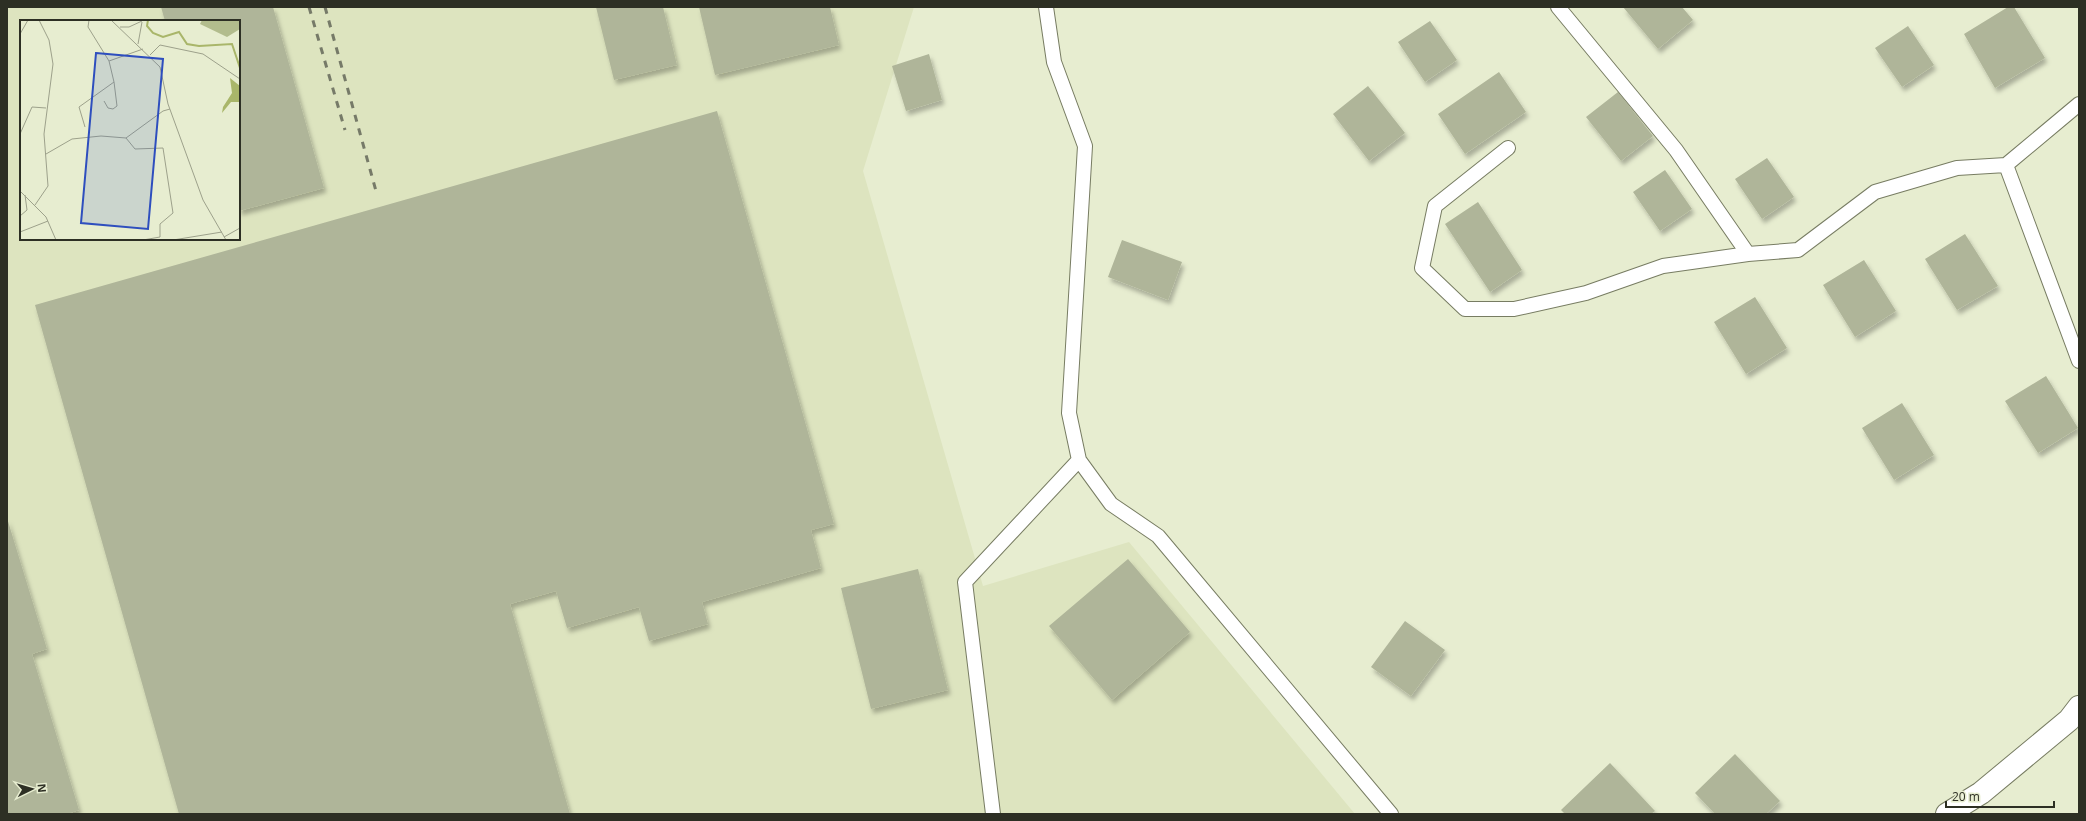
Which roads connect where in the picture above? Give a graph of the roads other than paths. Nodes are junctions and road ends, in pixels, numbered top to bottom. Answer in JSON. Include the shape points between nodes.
{"nodes":[{"id":1,"x":1046,"y":7,"type":"edge"},
{"id":2,"x":1558,"y":7,"type":"edge"},
{"id":3,"x":2079,"y":104,"type":"edge"},
{"id":4,"x":1508,"y":148,"type":"dead end"},
{"id":5,"x":2006,"y":165,"type":"junction"},
{"id":6,"x":1748,"y":254,"type":"junction"},
{"id":7,"x":2079,"y":361,"type":"edge"},
{"id":8,"x":1079,"y":460,"type":"junction"},
{"id":9,"x":2079,"y":707,"type":"edge"},
{"id":10,"x":993,"y":814,"type":"edge"},
{"id":11,"x":1391,"y":814,"type":"edge"},
{"id":12,"x":1947,"y":814,"type":"edge"}],
"edges":[{"from":1,"to":8,"type":"lane","via":[[1054,62],[1085,146],[1069,413]]},
{"from":2,"to":6,"type":"lane","via":[[1676,150]]},
{"from":3,"to":5,"type":"lane"},
{"from":4,"to":6,"type":"lane","via":[[1435,206],[1422,268],[1465,309],[1514,309],[1586,293],[1663,266]]},
{"from":5,"to":6,"type":"lane","via":[[1957,168],[1875,192],[1798,250]]},
{"from":5,"to":7,"type":"lane"},
{"from":8,"to":10,"type":"lane","via":[[965,582]]},
{"from":8,"to":11,"type":"lane","via":[[1111,504],[1158,536]]},
{"from":9,"to":12,"type":"street","via":[[2069,720],[1981,793]]}]}
